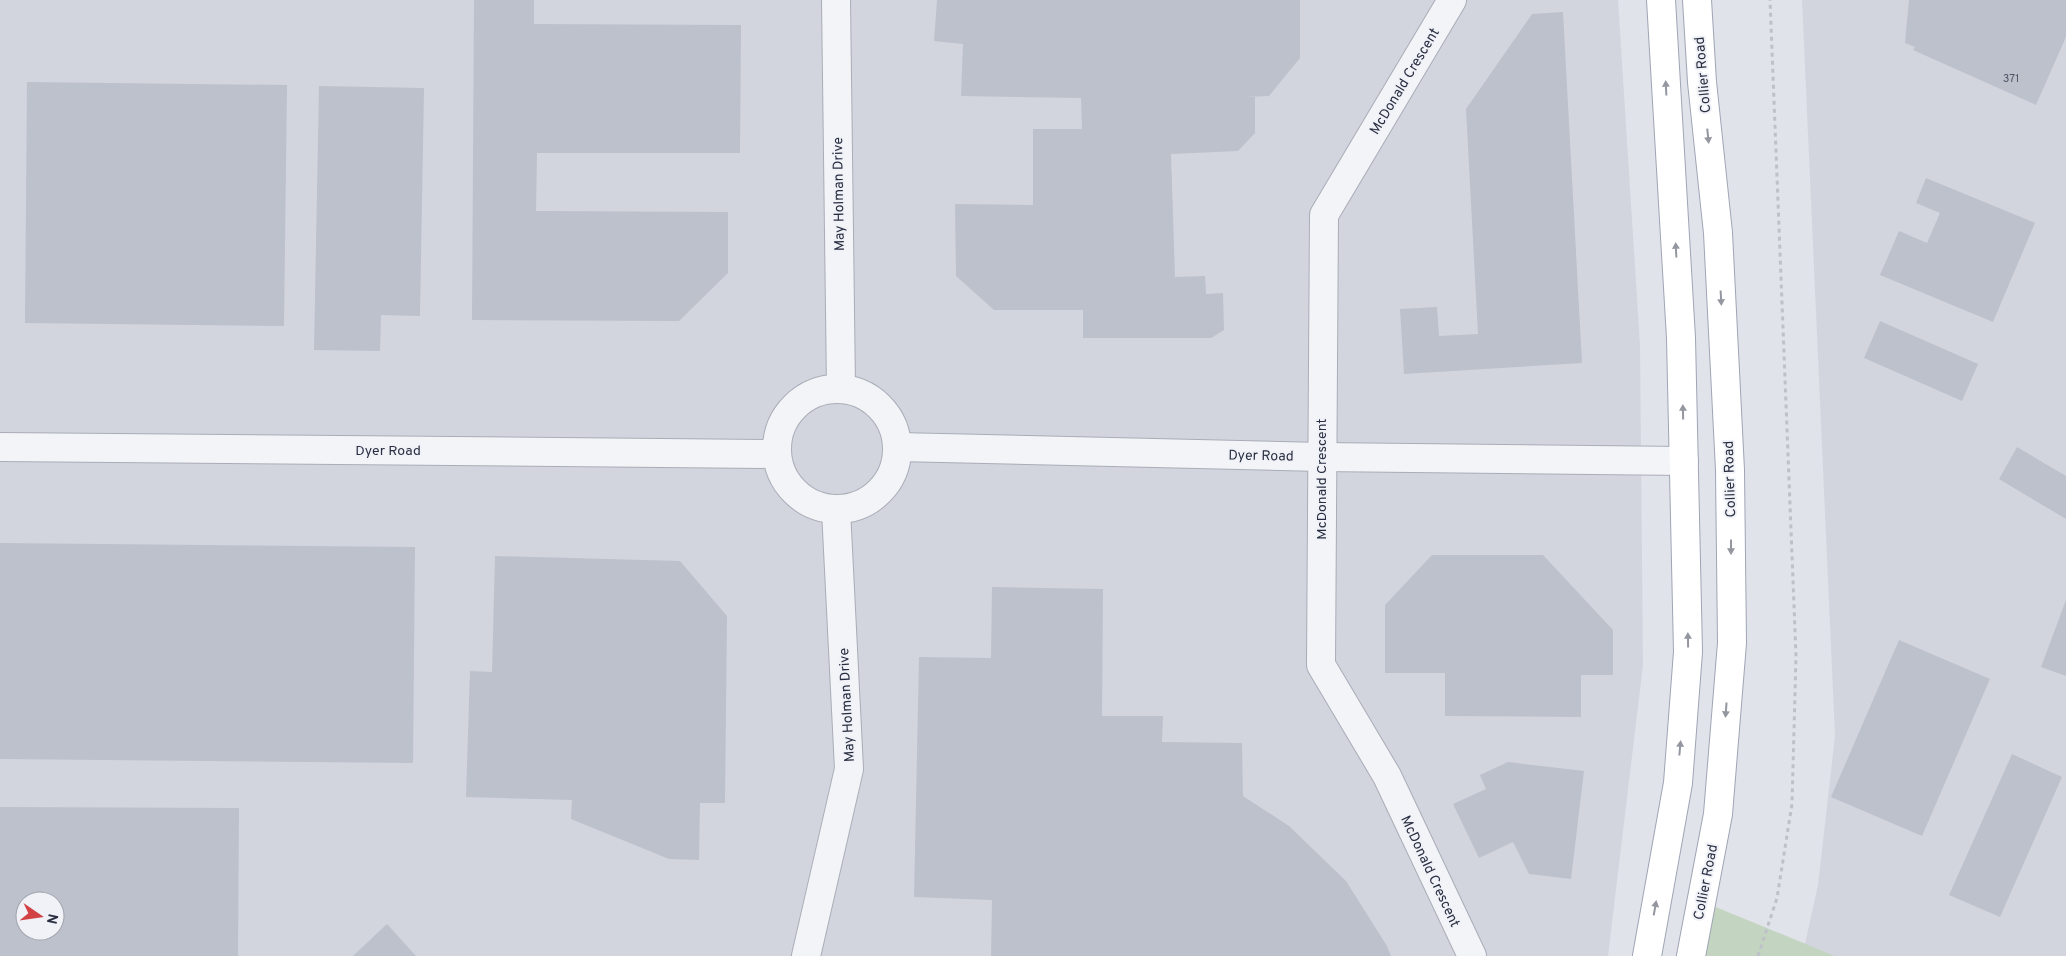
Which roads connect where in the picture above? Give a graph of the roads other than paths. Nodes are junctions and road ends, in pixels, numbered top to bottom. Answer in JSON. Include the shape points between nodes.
{"nodes":[{"id":1,"x":836,"y":0,"type":"edge"},
{"id":2,"x":1452,"y":0,"type":"edge"},
{"id":3,"x":1661,"y":0,"type":"edge"},
{"id":4,"x":1697,"y":0,"type":"edge"},
{"id":5,"x":841,"y":388,"type":"junction"},
{"id":6,"x":0,"y":447,"type":"edge"},
{"id":7,"x":898,"y":447,"type":"junction"},
{"id":8,"x":776,"y":454,"type":"junction"},
{"id":9,"x":1321,"y":457,"type":"junction"},
{"id":10,"x":1684,"y":461,"type":"junction"},
{"id":11,"x":836,"y":510,"type":"junction"},
{"id":12,"x":806,"y":956,"type":"edge"},
{"id":13,"x":1472,"y":956,"type":"edge"},
{"id":14,"x":1647,"y":956,"type":"edge"},
{"id":15,"x":1691,"y":956,"type":"edge"}],
"edges":[{"from":1,"to":5,"type":"street","name":"May Holman Drive"},
{"from":2,"to":9,"type":"street","name":"McDonald Crescent","via":[[1324,215]]},
{"from":10,"to":3,"type":"main road","one_way":true,"via":[[1681,338]]},
{"from":4,"to":15,"type":"main road","name":"Collier Road","one_way":true,"via":[[1718,233],[1730,470],[1732,643],[1718,814]]},
{"from":5,"to":7,"type":"street","via":[[862,394],[880,406],[892,425]]},
{"from":5,"to":8,"type":"street","via":[[820,390],[801,399],[787,414],[778,433]]},
{"from":6,"to":8,"type":"street","name":"Dyer Road"},
{"from":7,"to":9,"type":"street","name":"Dyer Road"},
{"from":7,"to":11,"type":"street","via":[[895,466],[886,484],[873,498],[856,508]]},
{"from":8,"to":11,"type":"street","via":[[782,476],[795,494],[814,506]]},
{"from":9,"to":10,"type":"street","name":"Dyer Road"},
{"from":9,"to":13,"type":"street","name":"McDonald Crescent","via":[[1321,665],[1387,776]]},
{"from":14,"to":10,"type":"main road","one_way":true,"via":[[1678,783],[1688,652]]},
{"from":11,"to":12,"type":"street","name":"May Holman Drive","via":[[849,769]]}]}
